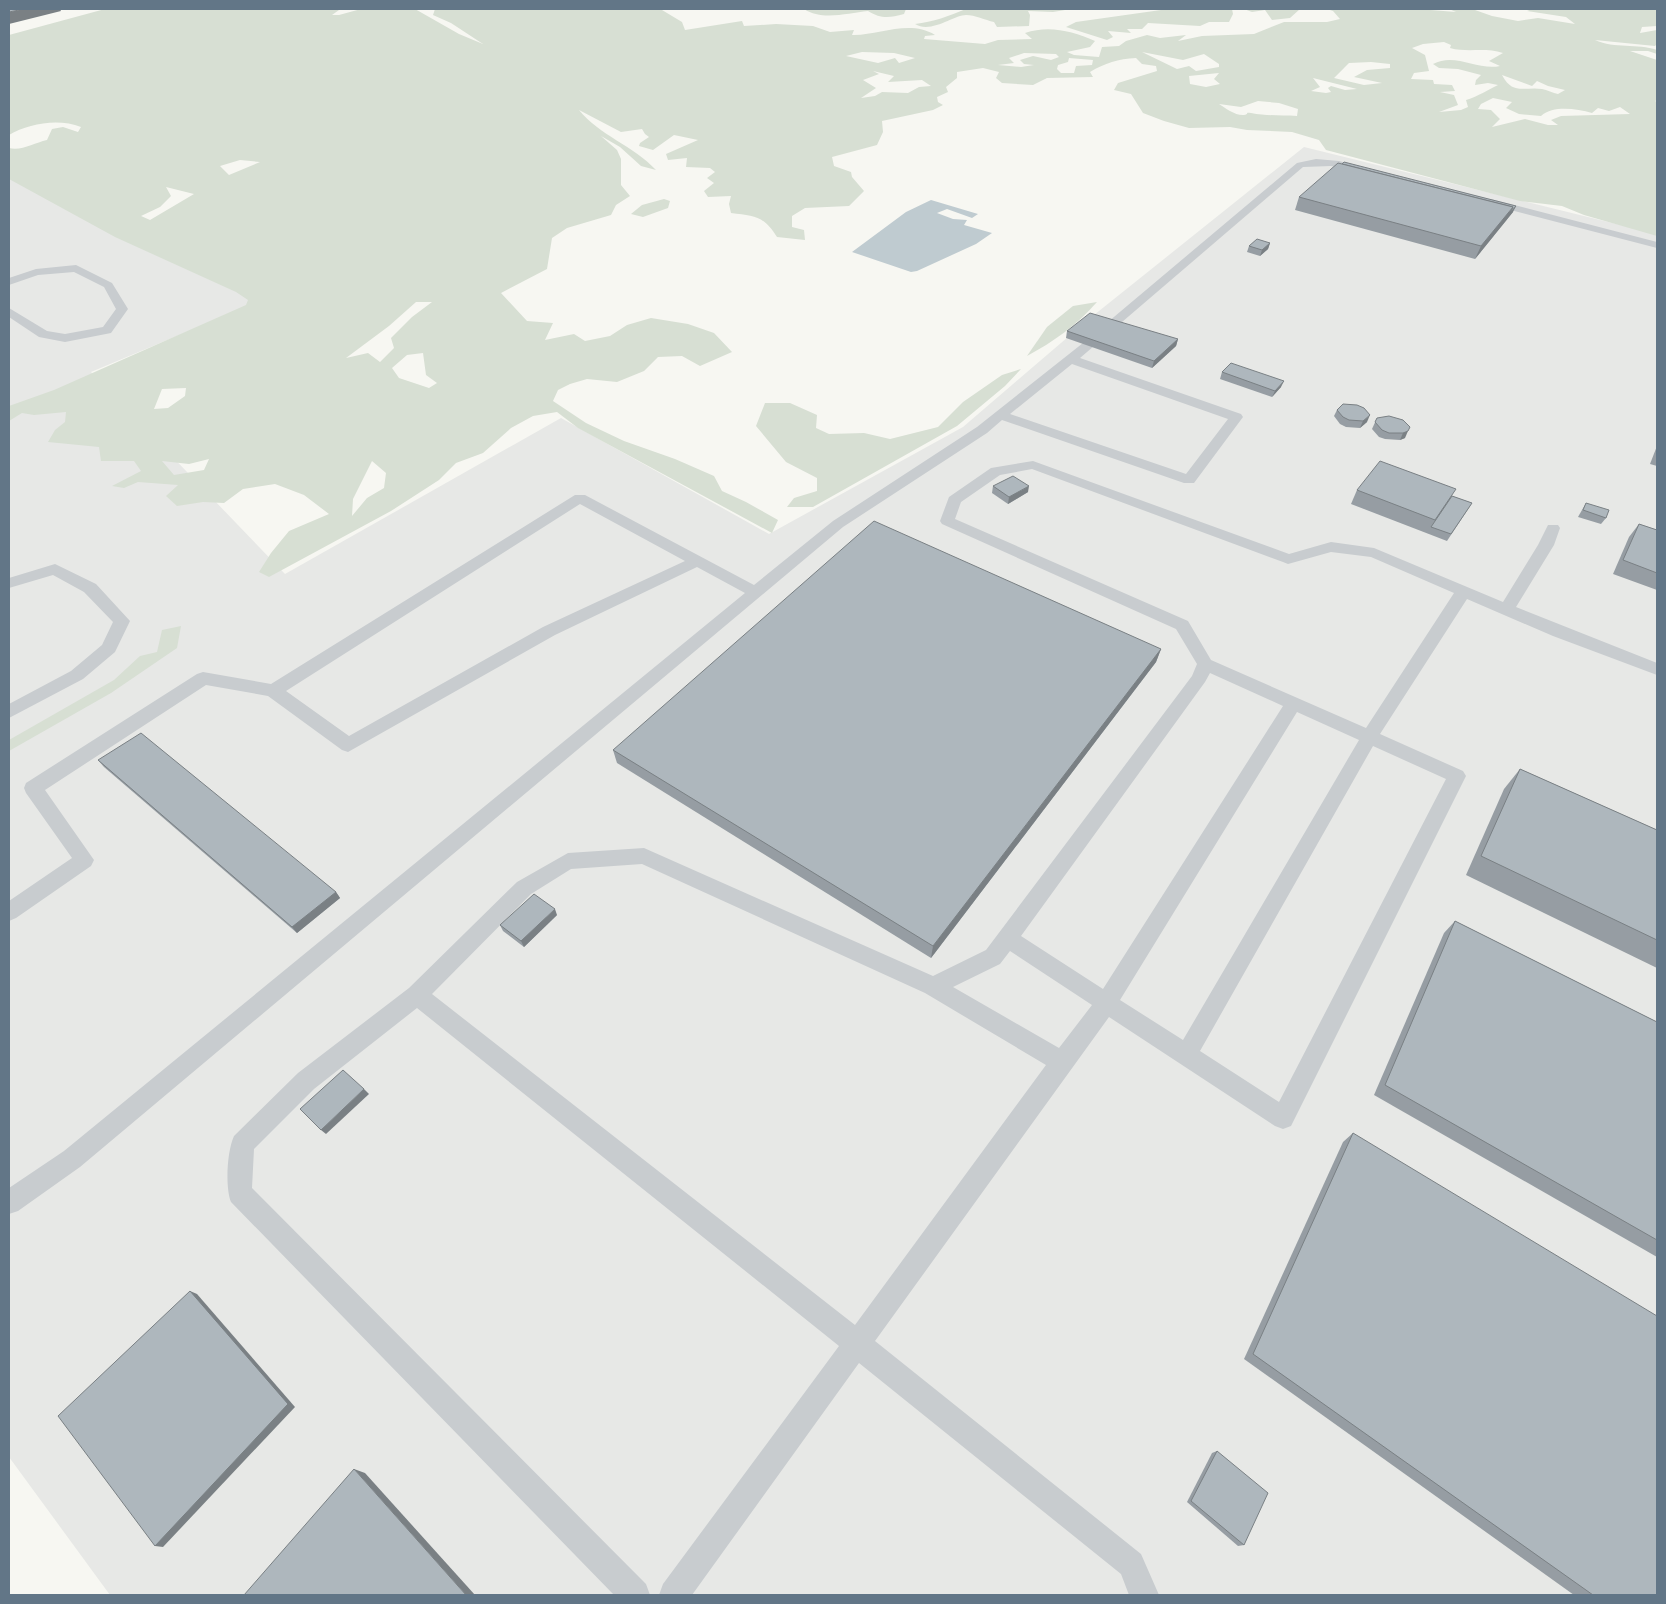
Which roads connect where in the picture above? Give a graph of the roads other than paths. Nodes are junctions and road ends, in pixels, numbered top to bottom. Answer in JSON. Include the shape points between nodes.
{"nodes":[{"id":1,"x":1374,"y":172,"type":"edge"},
{"id":2,"x":1478,"y":199,"type":"edge"},
{"id":3,"x":1657,"y":245,"type":"edge"},
{"id":4,"x":9,"y":282,"type":"edge"},
{"id":5,"x":9,"y":312,"type":"edge"},
{"id":6,"x":1070,"y":359,"type":"junction"},
{"id":7,"x":1000,"y":415,"type":"junction"},
{"id":8,"x":1553,"y":528,"type":"dead end"},
{"id":9,"x":698,"y":561,"type":"junction"},
{"id":10,"x":9,"y":583,"type":"edge"},
{"id":11,"x":755,"y":592,"type":"junction"},
{"id":12,"x":1464,"y":592,"type":"junction"},
{"id":13,"x":1507,"y":610,"type":"junction"},
{"id":14,"x":1205,"y":664,"type":"junction"},
{"id":15,"x":1657,"y":668,"type":"edge"},
{"id":16,"x":273,"y":691,"type":"junction"},
{"id":17,"x":1294,"y":702,"type":"junction"},
{"id":18,"x":9,"y":712,"type":"edge"},
{"id":19,"x":1370,"y":736,"type":"junction"},
{"id":20,"x":9,"y":912,"type":"edge"},
{"id":21,"x":1007,"y":938,"type":"junction"},
{"id":22,"x":933,"y":986,"type":"junction"},
{"id":23,"x":417,"y":995,"type":"junction"},
{"id":24,"x":1106,"y":1004,"type":"junction"},
{"id":25,"x":1186,"y":1055,"type":"junction"},
{"id":26,"x":1062,"y":1062,"type":"junction"},
{"id":27,"x":9,"y":1202,"type":"edge"},
{"id":28,"x":856,"y":1344,"type":"junction"},
{"id":29,"x":635,"y":1595,"type":"edge"},
{"id":30,"x":674,"y":1595,"type":"edge"},
{"id":31,"x":1144,"y":1595,"type":"edge"}],
"edges":[{"from":1,"to":6,"type":"lane","via":[[1336,163],[1313,161],[1300,165]]},
{"from":2,"to":3,"type":"lane"},
{"from":4,"to":5,"type":"lane","via":[[36,272],[76,268],[108,285],[122,309],[107,330],[65,338],[44,334]]},
{"from":6,"to":7,"type":"lane"},
{"from":6,"to":7,"type":"lane","via":[[1236,417],[1189,480]]},
{"from":7,"to":11,"type":"lane","via":[[838,524]]},
{"from":8,"to":13,"type":"lane"},
{"from":9,"to":11,"type":"lane"},
{"from":9,"to":16,"type":"lane","via":[[549,631],[348,746]]},
{"from":9,"to":16,"type":"lane","via":[[580,498]]},
{"from":10,"to":18,"type":"lane","via":[[54,569],[90,588],[122,621],[109,648],[77,675]]},
{"from":11,"to":27,"type":"lane","via":[[72,1159]]},
{"from":12,"to":13,"type":"lane"},
{"from":12,"to":14,"type":"lane","via":[[1374,553],[1331,547],[1288,560],[1033,466],[996,471],[954,500],[947,521],[1182,625]]},
{"from":12,"to":19,"type":"lane"},
{"from":13,"to":15,"type":"lane"},
{"from":14,"to":17,"type":"lane"},
{"from":14,"to":21,"type":"lane","via":[[1199,678]]},
{"from":16,"to":20,"type":"lane","via":[[203,678],[33,788],[84,860]]},
{"from":17,"to":19,"type":"lane"},
{"from":17,"to":24,"type":"lane"},
{"from":19,"to":25,"type":"lane"},
{"from":19,"to":25,"type":"lane","via":[[1457,776],[1283,1118]]},
{"from":21,"to":22,"type":"lane","via":[[993,957]]},
{"from":21,"to":24,"type":"lane"},
{"from":22,"to":23,"type":"lane","via":[[644,856],[568,861],[524,888]]},
{"from":22,"to":26,"type":"lane"},
{"from":23,"to":28,"type":"lane"},
{"from":23,"to":29,"type":"lane","via":[[306,1081],[242,1144],[240,1193]]},
{"from":24,"to":25,"type":"lane"},
{"from":24,"to":26,"type":"lane"},
{"from":26,"to":28,"type":"lane"},
{"from":28,"to":30,"type":"lane"},
{"from":28,"to":31,"type":"lane","via":[[1131,1564]]}]}
